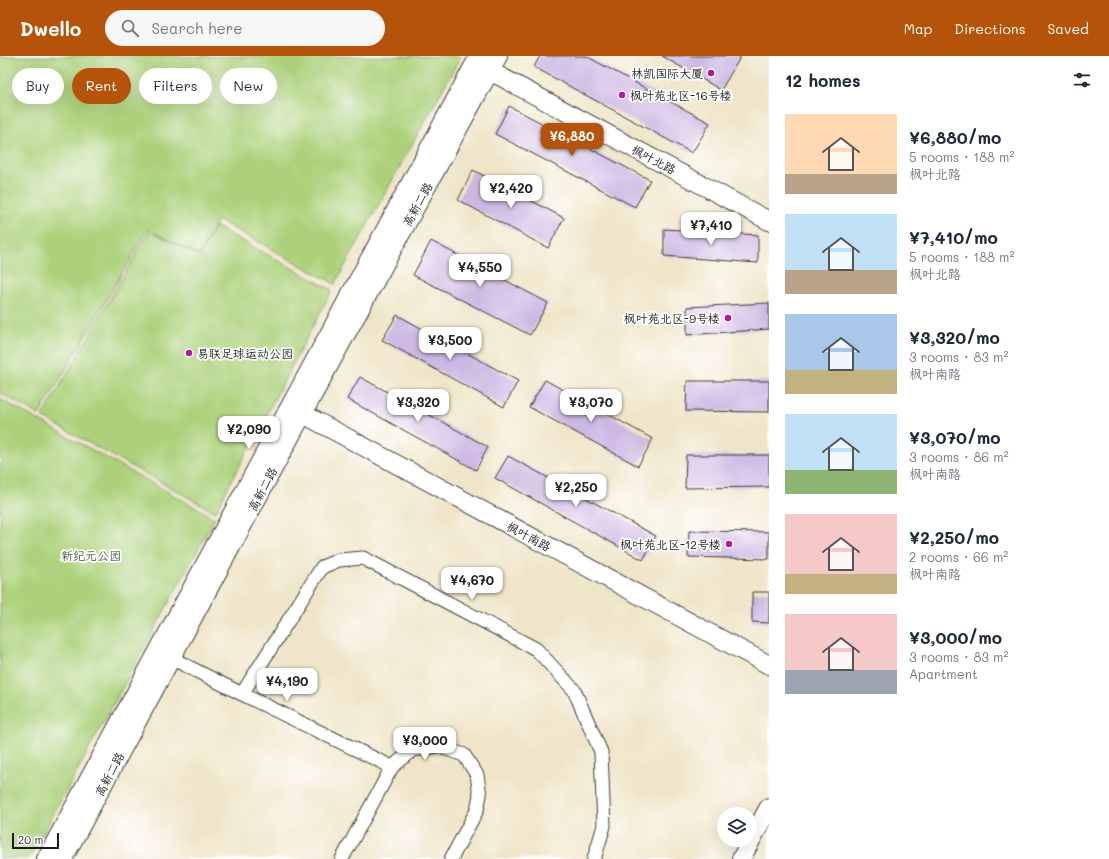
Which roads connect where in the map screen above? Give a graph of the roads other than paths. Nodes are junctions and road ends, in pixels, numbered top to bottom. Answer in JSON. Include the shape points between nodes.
{"nodes":[{"id":1,"x":485,"y":61,"type":"edge"},
{"id":2,"x":769,"y":221,"type":"edge"},
{"id":3,"x":296,"y":410,"type":"junction"},
{"id":4,"x":171,"y":658,"type":"junction"},
{"id":5,"x":769,"y":665,"type":"edge"},
{"id":6,"x":242,"y":694,"type":"junction"},
{"id":7,"x":392,"y":767,"type":"junction"},
{"id":8,"x":769,"y":807,"type":"edge"},
{"id":9,"x":46,"y":859,"type":"edge"},
{"id":10,"x":63,"y":859,"type":"edge"},
{"id":11,"x":342,"y":859,"type":"edge"},
{"id":12,"x":451,"y":859,"type":"edge"},
{"id":13,"x":594,"y":859,"type":"edge"},
{"id":14,"x":741,"y":859,"type":"edge"}],
"edges":[{"from":1,"to":2,"type":"street","name":"枫叶北路"},
{"from":1,"to":3,"type":"street","name":"高新二路"},
{"from":3,"to":4,"type":"street","name":"高新二路"},
{"from":3,"to":5,"type":"street","name":"枫叶南路"},
{"from":3,"to":9,"type":"street","name":"高新二路"},
{"from":4,"to":6,"type":"street"},
{"from":4,"to":10,"type":"street","name":"高新二路"},
{"from":6,"to":7,"type":"street"},
{"from":6,"to":13,"type":"street","via":[[322,567],[339,560],[363,558],[536,649],[574,690],[602,752],[604,826]]},
{"from":7,"to":11,"type":"street"},
{"from":7,"to":12,"type":"street","via":[[413,750],[438,746],[464,755],[478,775],[480,795],[477,810]]},
{"from":8,"to":14,"type":"street"}]}
